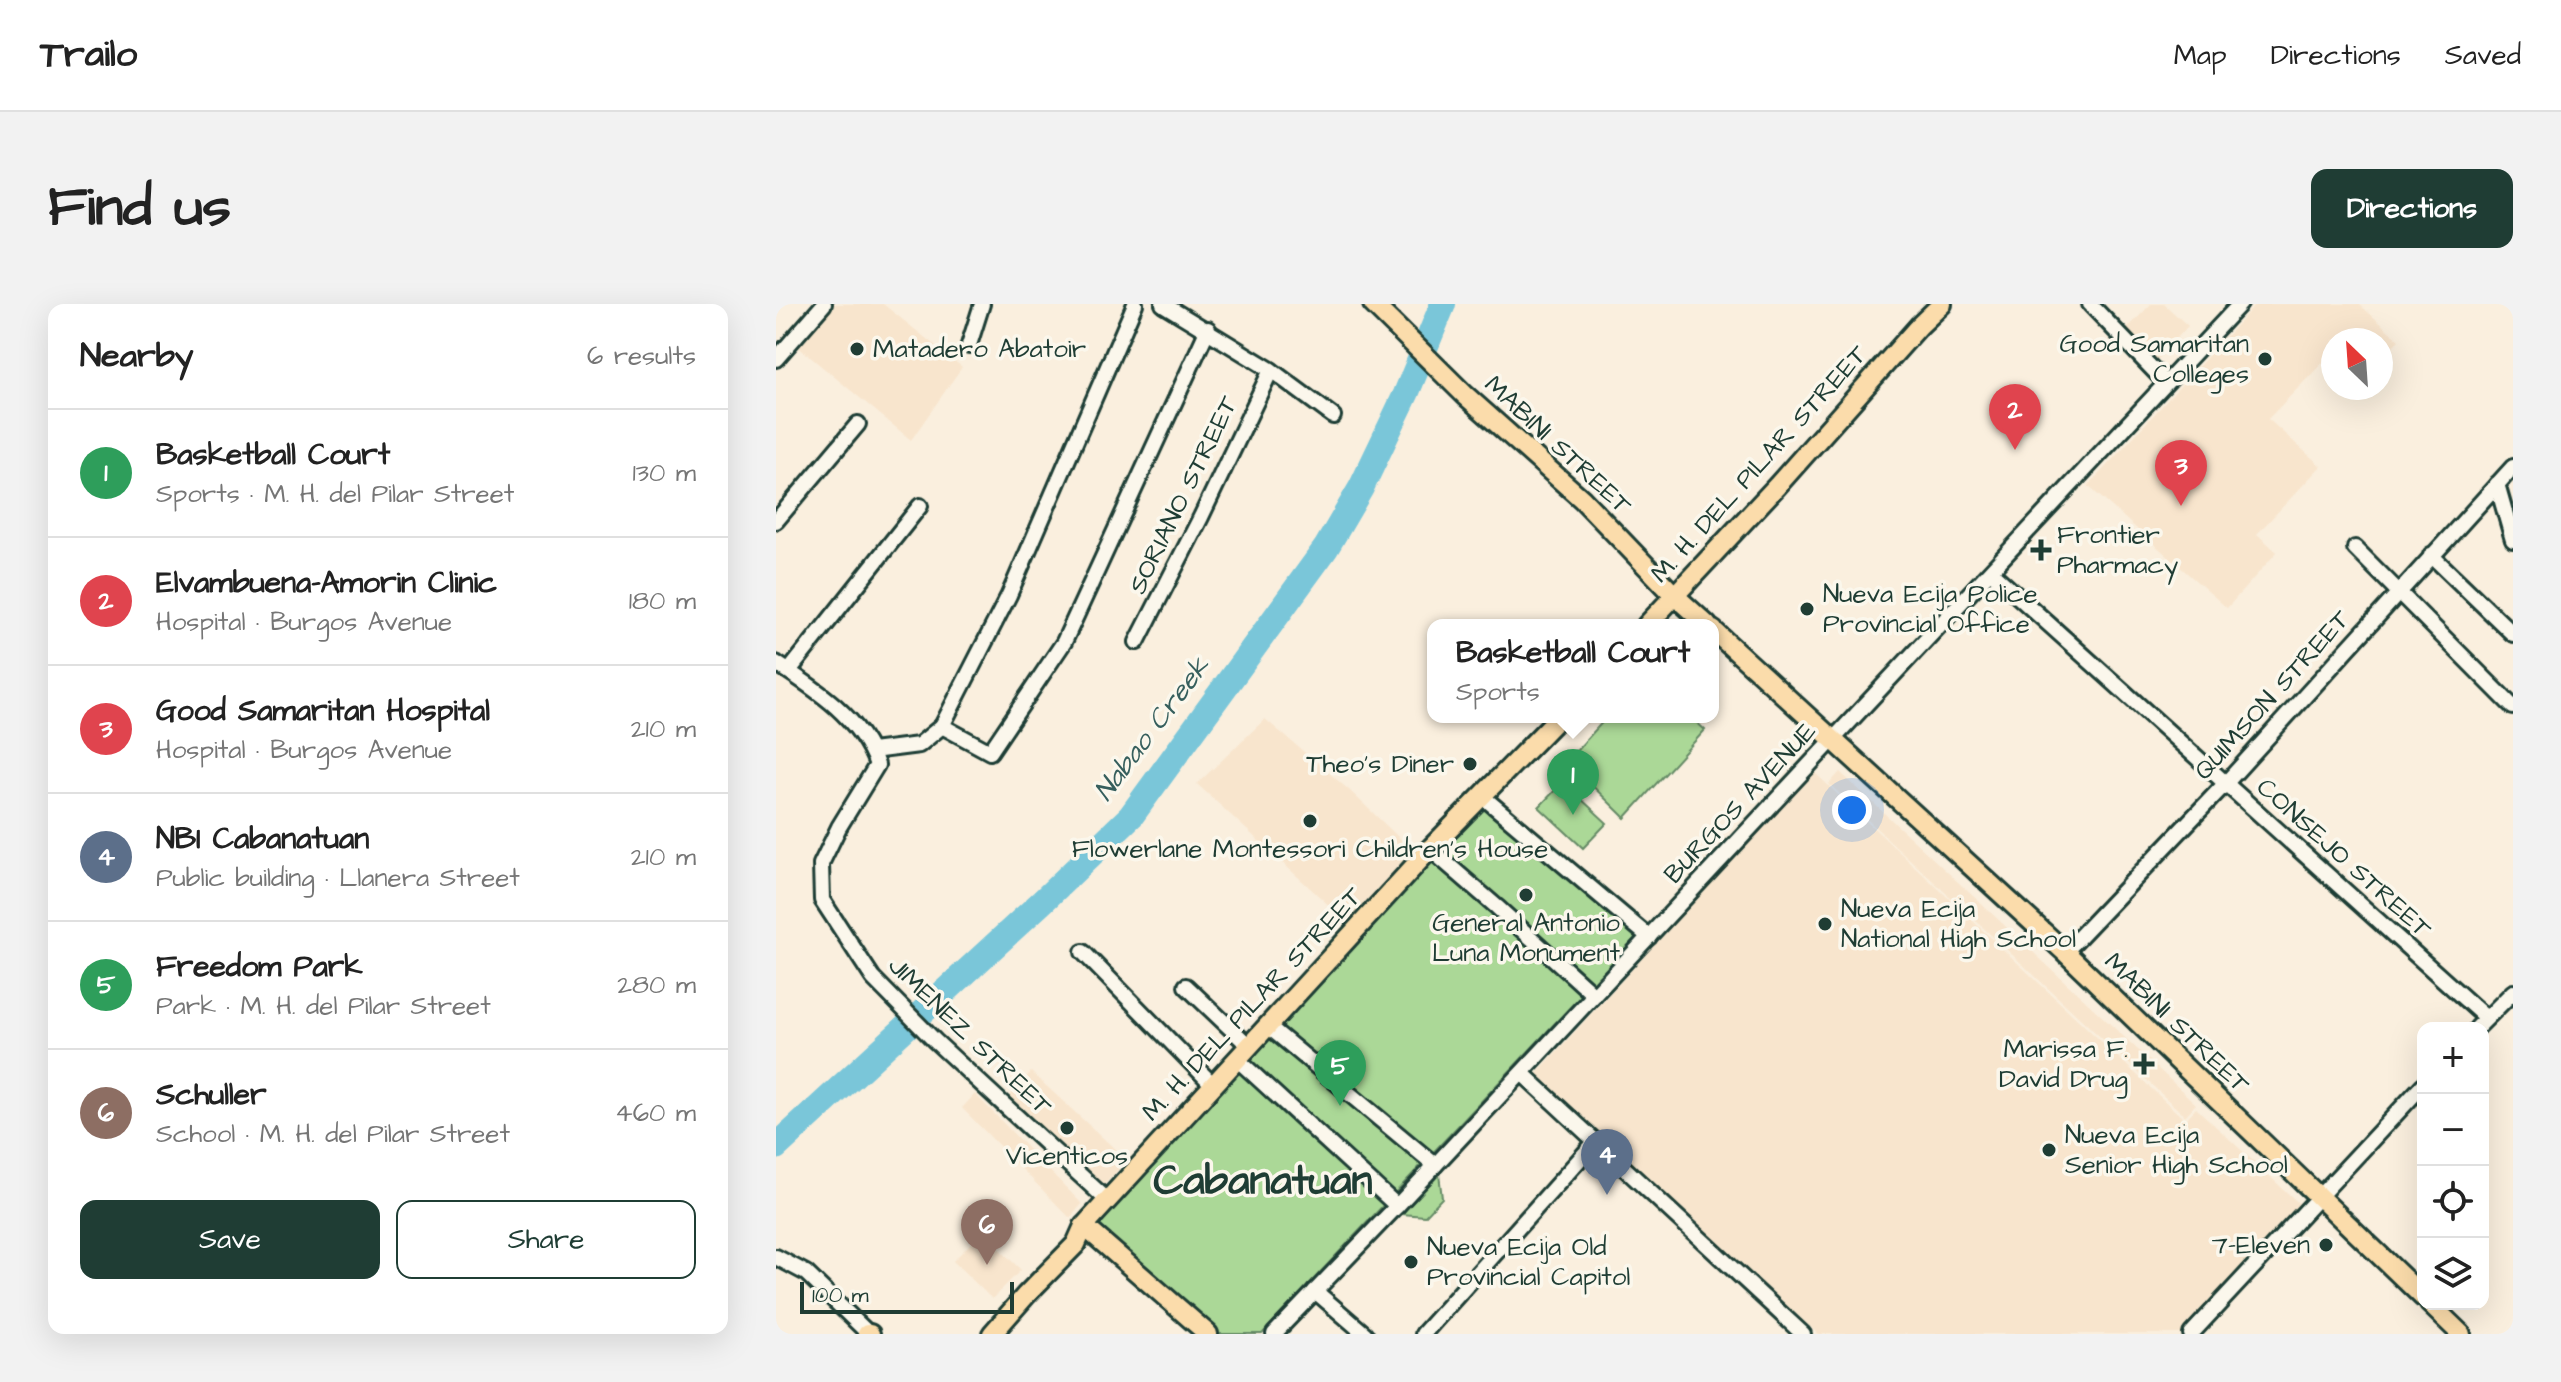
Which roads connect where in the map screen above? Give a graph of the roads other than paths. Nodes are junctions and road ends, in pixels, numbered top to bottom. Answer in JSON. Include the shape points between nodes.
{"nodes":[{"id":1,"x":824,"y":304,"type":"edge"},
{"id":2,"x":982,"y":304,"type":"edge"},
{"id":3,"x":1135,"y":304,"type":"edge"},
{"id":4,"x":1163,"y":304,"type":"edge"},
{"id":5,"x":1373,"y":304,"type":"edge"},
{"id":6,"x":1942,"y":304,"type":"edge"},
{"id":7,"x":2090,"y":304,"type":"edge"},
{"id":8,"x":2240,"y":304,"type":"edge"},
{"id":9,"x":1208,"y":329,"type":"junction"},
{"id":10,"x":969,"y":345,"type":"dead end"},
{"id":11,"x":776,"y":359,"type":"edge"},
{"id":12,"x":1271,"y":370,"type":"junction"},
{"id":13,"x":2165,"y":382,"type":"junction"},
{"id":14,"x":1333,"y":416,"type":"dead end"},
{"id":15,"x":858,"y":424,"type":"dead end"},
{"id":16,"x":2513,"y":467,"type":"edge"},
{"id":17,"x":2497,"y":484,"type":"junction"},
{"id":18,"x":920,"y":506,"type":"dead end"},
{"id":19,"x":776,"y":521,"type":"edge"},
{"id":20,"x":2513,"y":540,"type":"edge"},
{"id":21,"x":2355,"y":548,"type":"dead end"},
{"id":22,"x":2431,"y":555,"type":"junction"},
{"id":23,"x":1991,"y":572,"type":"junction"},
{"id":24,"x":2398,"y":591,"type":"junction"},
{"id":25,"x":1675,"y":596,"type":"junction"},
{"id":26,"x":1653,"y":619,"type":"edge"},
{"id":27,"x":1700,"y":619,"type":"edge"},
{"id":28,"x":2513,"y":634,"type":"edge"},
{"id":29,"x":1719,"y":635,"type":"edge"},
{"id":30,"x":1137,"y":642,"type":"dead end"},
{"id":31,"x":782,"y":667,"type":"edge"},
{"id":32,"x":2513,"y":707,"type":"edge"},
{"id":33,"x":1553,"y":723,"type":"edge"},
{"id":34,"x":942,"y":726,"type":"junction"},
{"id":35,"x":1832,"y":739,"type":"junction"},
{"id":36,"x":872,"y":751,"type":"junction"},
{"id":37,"x":2225,"y":784,"type":"junction"},
{"id":38,"x":1482,"y":796,"type":"junction"},
{"id":39,"x":1430,"y":849,"type":"junction"},
{"id":40,"x":1649,"y":937,"type":"junction"},
{"id":41,"x":1083,"y":952,"type":"dead end"},
{"id":42,"x":2065,"y":952,"type":"junction"},
{"id":43,"x":1186,"y":986,"type":"dead end"},
{"id":44,"x":2513,"y":992,"type":"edge"},
{"id":45,"x":1594,"y":995,"type":"junction"},
{"id":46,"x":2481,"y":1022,"type":"edge"},
{"id":47,"x":2483,"y":1022,"type":"edge"},
{"id":48,"x":1268,"y":1026,"type":"junction"},
{"id":49,"x":1243,"y":1053,"type":"junction"},
{"id":50,"x":1524,"y":1075,"type":"dead end"},
{"id":51,"x":1213,"y":1085,"type":"junction"},
{"id":52,"x":2417,"y":1091,"type":"edge"},
{"id":53,"x":1596,"y":1141,"type":"junction"},
{"id":54,"x":1435,"y":1165,"type":"junction"},
{"id":55,"x":2319,"y":1196,"type":"junction"},
{"id":56,"x":1107,"y":1200,"type":"junction"},
{"id":57,"x":1397,"y":1206,"type":"junction"},
{"id":58,"x":1084,"y":1226,"type":"junction"},
{"id":59,"x":776,"y":1257,"type":"edge"},
{"id":60,"x":1315,"y":1291,"type":"junction"},
{"id":61,"x":2417,"y":1291,"type":"edge"},
{"id":62,"x":2436,"y":1310,"type":"edge"},
{"id":63,"x":868,"y":1334,"type":"edge"},
{"id":64,"x":992,"y":1334,"type":"edge"},
{"id":65,"x":1208,"y":1334,"type":"edge"},
{"id":66,"x":1274,"y":1334,"type":"edge"},
{"id":67,"x":1365,"y":1334,"type":"edge"},
{"id":68,"x":1423,"y":1334,"type":"edge"},
{"id":69,"x":1803,"y":1334,"type":"edge"},
{"id":70,"x":2191,"y":1334,"type":"edge"},
{"id":71,"x":2461,"y":1334,"type":"edge"}],
"edges":[{"from":1,"to":11,"type":"street"},
{"from":2,"to":10,"type":"street"},
{"from":3,"to":34,"type":"street","via":[[1009,595]]},
{"from":4,"to":9,"type":"street"},
{"from":5,"to":25,"type":"main road","name":"MABINI STREET","via":[[1582,499]]},
{"from":6,"to":25,"type":"main road","name":"M. H. DEL PILAR STREET"},
{"from":7,"to":13,"type":"street"},
{"from":8,"to":13,"type":"street","name":"BURGOS AVENUE"},
{"from":9,"to":12,"type":"street"},
{"from":9,"to":34,"type":"street","via":[[1064,642],[990,752]]},
{"from":12,"to":14,"type":"street"},
{"from":12,"to":30,"type":"street","name":"SORIANO STREET"},
{"from":13,"to":23,"type":"street","name":"BURGOS AVENUE"},
{"from":15,"to":19,"type":"street"},
{"from":16,"to":17,"type":"street","name":"QUIMSON STREET"},
{"from":17,"to":20,"type":"street"},
{"from":17,"to":22,"type":"street","name":"QUIMSON STREET"},
{"from":18,"to":31,"type":"street"},
{"from":21,"to":24,"type":"street"},
{"from":22,"to":24,"type":"street","name":"QUIMSON STREET"},
{"from":22,"to":28,"type":"street"},
{"from":23,"to":35,"type":"street","name":"BURGOS AVENUE"},
{"from":23,"to":37,"type":"street","name":"CONSEJO STREET"},
{"from":24,"to":32,"type":"street"},
{"from":24,"to":37,"type":"street","name":"QUIMSON STREET"},
{"from":25,"to":26,"type":"main road","name":"M. H. DEL PILAR STREET"},
{"from":25,"to":27,"type":"main road","name":"MABINI STREET"},
{"from":29,"to":35,"type":"main road","name":"MABINI STREET"},
{"from":31,"to":36,"type":"street","via":[[822,694]]},
{"from":33,"to":38,"type":"main road","name":"M. H. DEL PILAR STREET"},
{"from":34,"to":36,"type":"street","via":[[919,745]]},
{"from":35,"to":40,"type":"street","name":"BURGOS AVENUE"},
{"from":35,"to":42,"type":"main road","name":"MABINI STREET"},
{"from":36,"to":56,"type":"street","name":"JIMENEZ STREET","via":[[877,765],[821,864],[822,900],[873,978]]},
{"from":37,"to":42,"type":"street","name":"QUIMSON STREET"},
{"from":37,"to":46,"type":"street","name":"CONSEJO STREET"},
{"from":38,"to":39,"type":"main road","name":"M. H. DEL PILAR STREET"},
{"from":38,"to":40,"type":"street"},
{"from":39,"to":45,"type":"street"},
{"from":39,"to":48,"type":"main road","name":"M. H. DEL PILAR STREET"},
{"from":40,"to":45,"type":"street","name":"BURGOS AVENUE"},
{"from":41,"to":51,"type":"street"},
{"from":42,"to":55,"type":"main road","name":"MABINI STREET"},
{"from":43,"to":49,"type":"street"},
{"from":44,"to":47,"type":"street"},
{"from":45,"to":54,"type":"street","name":"BURGOS AVENUE"},
{"from":48,"to":49,"type":"main road","name":"M. H. DEL PILAR STREET"},
{"from":48,"to":54,"type":"street"},
{"from":49,"to":51,"type":"main road","name":"M. H. DEL PILAR STREET"},
{"from":49,"to":57,"type":"street"},
{"from":50,"to":53,"type":"street"},
{"from":51,"to":56,"type":"main road","name":"M. H. DEL PILAR STREET"},
{"from":52,"to":55,"type":"street"},
{"from":53,"to":68,"type":"street"},
{"from":53,"to":69,"type":"street"},
{"from":54,"to":57,"type":"street","name":"BURGOS AVENUE"},
{"from":55,"to":61,"type":"main road","name":"MABINI STREET"},
{"from":55,"to":70,"type":"street"},
{"from":56,"to":58,"type":"main road","name":"M. H. DEL PILAR STREET"},
{"from":57,"to":60,"type":"street","name":"BURGOS AVENUE"},
{"from":58,"to":64,"type":"main road","name":"M. H. DEL PILAR STREET","via":[[1076,1244]]},
{"from":58,"to":65,"type":"main road"},
{"from":59,"to":63,"type":"street","via":[[806,1273]]},
{"from":60,"to":66,"type":"street","name":"BURGOS AVENUE"},
{"from":60,"to":67,"type":"street"},
{"from":62,"to":71,"type":"main road"}]}
